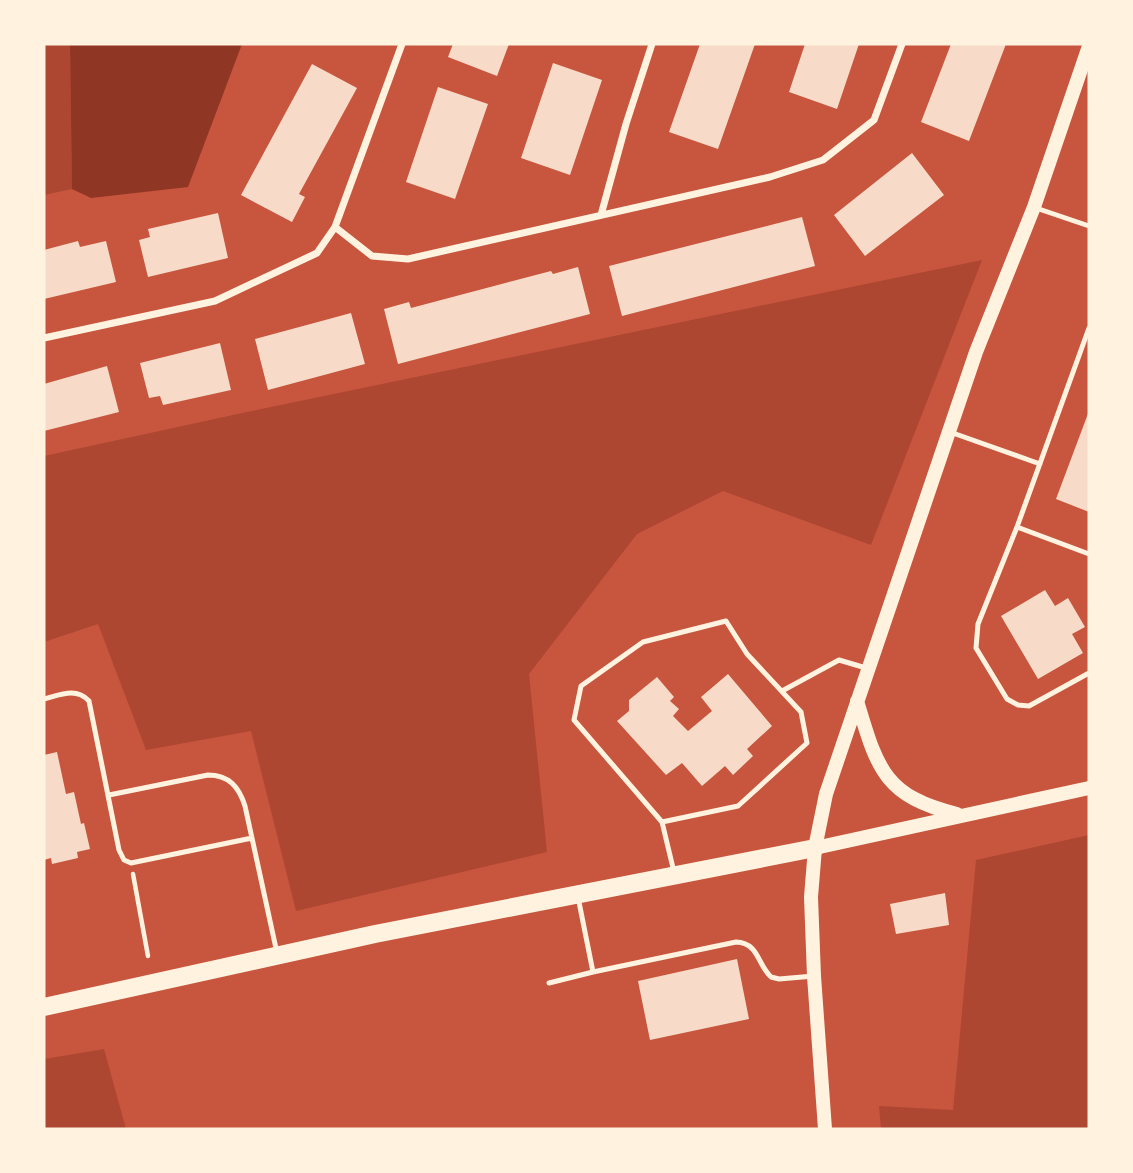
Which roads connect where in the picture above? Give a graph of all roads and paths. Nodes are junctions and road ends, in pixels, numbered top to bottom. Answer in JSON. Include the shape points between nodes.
{"nodes":[{"id":1,"x":401,"y":44,"type":"edge"},
{"id":2,"x":652,"y":44,"type":"edge"},
{"id":3,"x":902,"y":44,"type":"edge"},
{"id":4,"x":1089,"y":46,"type":"edge"},
{"id":5,"x":1034,"y":207,"type":"junction"},
{"id":6,"x":601,"y":215,"type":"junction"},
{"id":7,"x":1089,"y":226,"type":"edge"},
{"id":8,"x":335,"y":227,"type":"junction"},
{"id":9,"x":1089,"y":328,"type":"edge"},
{"id":10,"x":44,"y":338,"type":"edge"},
{"id":11,"x":949,"y":432,"type":"junction"},
{"id":12,"x":1040,"y":464,"type":"junction"},
{"id":13,"x":1017,"y":527,"type":"junction"},
{"id":14,"x":1089,"y":554,"type":"edge"},
{"id":15,"x":869,"y":668,"type":"junction"},
{"id":16,"x":1089,"y":673,"type":"edge"},
{"id":17,"x":782,"y":691,"type":"junction"},
{"id":18,"x":44,"y":699,"type":"edge"},
{"id":19,"x":858,"y":701,"type":"junction"},
{"id":20,"x":1089,"y":788,"type":"edge"},
{"id":21,"x":109,"y":795,"type":"junction"},
{"id":22,"x":962,"y":815,"type":"junction"},
{"id":23,"x":662,"y":822,"type":"junction"},
{"id":24,"x":252,"y":838,"type":"junction"},
{"id":25,"x":815,"y":848,"type":"junction"},
{"id":26,"x":131,"y":863,"type":"junction"},
{"id":27,"x":675,"y":875,"type":"junction"},
{"id":28,"x":578,"y":894,"type":"junction"},
{"id":29,"x":148,"y":956,"type":"dead end"},
{"id":30,"x":278,"y":956,"type":"junction"},
{"id":31,"x":593,"y":972,"type":"junction"},
{"id":32,"x":814,"y":976,"type":"junction"},
{"id":33,"x":549,"y":983,"type":"dead end"},
{"id":34,"x":44,"y":1007,"type":"edge"},
{"id":35,"x":825,"y":1129,"type":"edge"}],
"edges":[{"from":1,"to":8,"type":"street"},
{"from":2,"to":6,"type":"street"},
{"from":3,"to":6,"type":"street","via":[[874,120],[823,160],[771,177]]},
{"from":4,"to":5,"type":"main road"},
{"from":5,"to":7,"type":"lane"},
{"from":5,"to":11,"type":"main road"},
{"from":6,"to":8,"type":"street","via":[[408,259],[372,256]]},
{"from":8,"to":10,"type":"street","via":[[317,253],[215,301]]},
{"from":9,"to":12,"type":"lane"},
{"from":11,"to":12,"type":"lane"},
{"from":11,"to":15,"type":"main road"},
{"from":12,"to":13,"type":"lane"},
{"from":13,"to":14,"type":"lane"},
{"from":13,"to":16,"type":"lane","via":[[978,624],[976,648],[1007,699],[1018,705],[1029,706]]},
{"from":15,"to":17,"type":"lane","via":[[839,660]]},
{"from":15,"to":19,"type":"main road"},
{"from":17,"to":23,"type":"lane","via":[[801,712],[807,743],[738,806]]},
{"from":17,"to":23,"type":"lane","via":[[747,654],[726,621],[643,642],[581,686],[574,720]]},
{"from":18,"to":21,"type":"lane","via":[[73,692],[89,701]]},
{"from":19,"to":22,"type":"main road","via":[[872,750],[890,781],[908,797]]},
{"from":19,"to":25,"type":"main road","via":[[826,794]]},
{"from":20,"to":22,"type":"main road"},
{"from":21,"to":24,"type":"lane","via":[[217,775],[231,781],[242,796]]},
{"from":21,"to":26,"type":"lane","via":[[119,850]]},
{"from":22,"to":25,"type":"main road"},
{"from":23,"to":27,"type":"lane"},
{"from":24,"to":26,"type":"lane"},
{"from":24,"to":30,"type":"lane"},
{"from":25,"to":27,"type":"main road"},
{"from":25,"to":32,"type":"main road","via":[[811,897]]},
{"from":26,"to":29,"type":"path"},
{"from":27,"to":28,"type":"main road"},
{"from":28,"to":30,"type":"main road"},
{"from":28,"to":31,"type":"lane"},
{"from":30,"to":34,"type":"main road"},
{"from":31,"to":32,"type":"lane","via":[[736,942],[753,948],[771,977]]},
{"from":31,"to":33,"type":"lane"},
{"from":32,"to":35,"type":"main road"}]}
